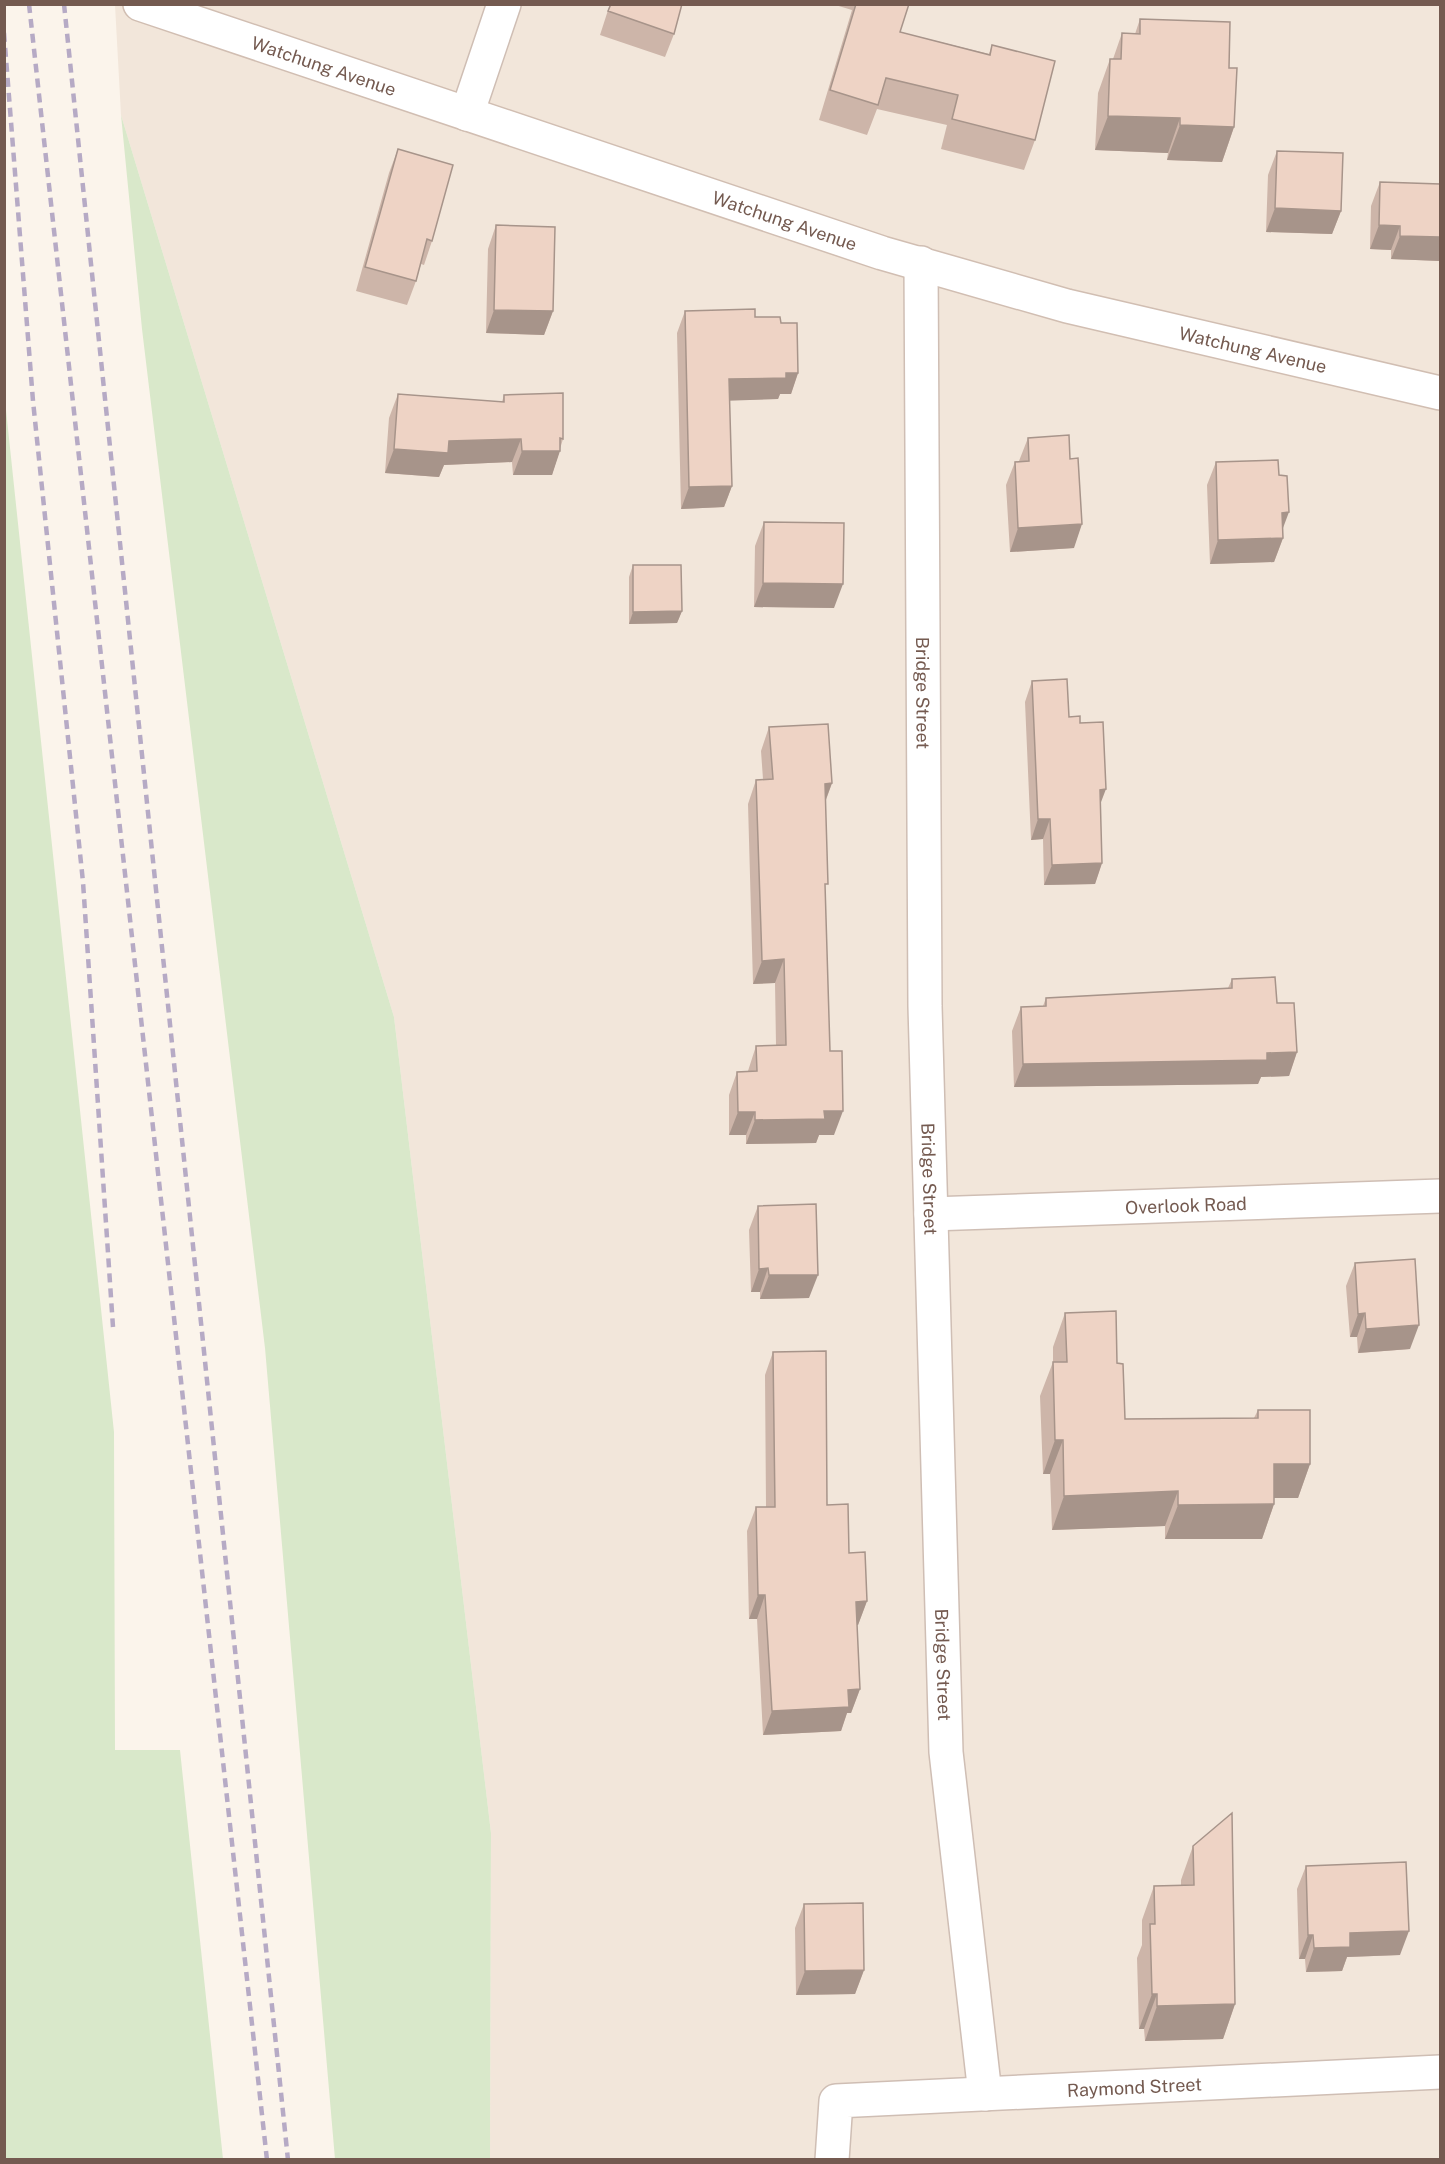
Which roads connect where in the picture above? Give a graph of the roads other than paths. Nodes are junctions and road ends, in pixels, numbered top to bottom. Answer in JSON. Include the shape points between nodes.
{"nodes":[{"id":1,"x":140,"y":4,"type":"edge"},
{"id":2,"x":504,"y":4,"type":"edge"},
{"id":3,"x":467,"y":114,"type":"junction"},
{"id":4,"x":921,"y":263,"type":"junction"},
{"id":5,"x":1440,"y":393,"type":"edge"},
{"id":6,"x":1440,"y":1196,"type":"edge"},
{"id":7,"x":931,"y":1214,"type":"junction"},
{"id":8,"x":1440,"y":2072,"type":"edge"},
{"id":9,"x":985,"y":2094,"type":"junction"},
{"id":10,"x":832,"y":2160,"type":"edge"}],
"edges":[{"from":1,"to":3,"type":"street","name":"Watchung Avenue"},
{"from":2,"to":3,"type":"street"},
{"from":3,"to":4,"type":"street","name":"Watchung Avenue"},
{"from":4,"to":5,"type":"street","name":"Watchung Avenue","via":[[1067,306]]},
{"from":4,"to":7,"type":"street","name":"Bridge Street","via":[[925,994]]},
{"from":6,"to":7,"type":"street","name":"Overlook Road"},
{"from":7,"to":9,"type":"street","name":"Bridge Street","via":[[946,1752]]},
{"from":8,"to":9,"type":"street","name":"Raymond Street"},
{"from":9,"to":10,"type":"street","name":"Raymond Street","via":[[836,2101]]}]}
